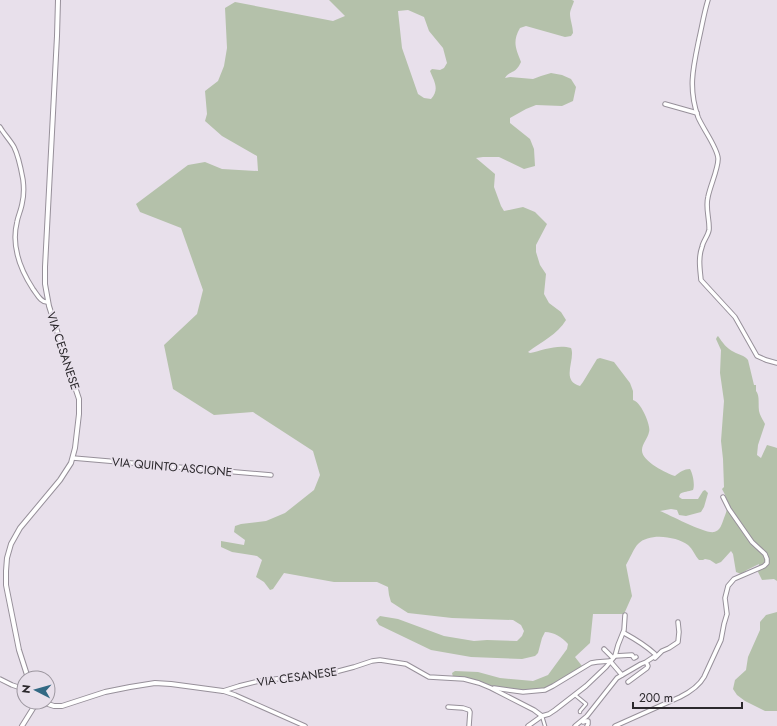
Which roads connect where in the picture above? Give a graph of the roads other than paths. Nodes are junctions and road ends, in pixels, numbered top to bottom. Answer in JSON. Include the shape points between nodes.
{"nodes":[{"id":1,"x":58,"y":0,"type":"edge"},
{"id":2,"x":708,"y":0,"type":"edge"},
{"id":3,"x":665,"y":104,"type":"dead end"},
{"id":4,"x":697,"y":113,"type":"junction"},
{"id":5,"x":0,"y":127,"type":"edge"},
{"id":6,"x":48,"y":302,"type":"junction"},
{"id":7,"x":777,"y":363,"type":"edge"},
{"id":8,"x":73,"y":458,"type":"junction"},
{"id":9,"x":271,"y":475,"type":"dead end"},
{"id":10,"x":723,"y":497,"type":"dead end"},
{"id":11,"x":625,"y":616,"type":"dead end"},
{"id":12,"x":678,"y":622,"type":"dead end"},
{"id":13,"x":624,"y":633,"type":"junction"},
{"id":14,"x":604,"y":649,"type":"dead end"},
{"id":15,"x":636,"y":657,"type":"dead end"},
{"id":16,"x":613,"y":658,"type":"junction"},
{"id":17,"x":647,"y":663,"type":"junction"},
{"id":18,"x":26,"y":670,"type":"edge"},
{"id":19,"x":622,"y":674,"type":"junction"},
{"id":20,"x":0,"y":679,"type":"edge"},
{"id":21,"x":628,"y":682,"type":"dead end"},
{"id":22,"x":16,"y":686,"type":"edge"},
{"id":23,"x":491,"y":688,"type":"junction"},
{"id":24,"x":223,"y":691,"type":"junction"},
{"id":25,"x":575,"y":694,"type":"junction"},
{"id":26,"x":56,"y":706,"type":"edge"},
{"id":27,"x":448,"y":707,"type":"dead end"},
{"id":28,"x":32,"y":710,"type":"edge"},
{"id":29,"x":580,"y":712,"type":"dead end"},
{"id":30,"x":542,"y":716,"type":"junction"},
{"id":31,"x":22,"y":726,"type":"edge"},
{"id":32,"x":306,"y":726,"type":"edge"},
{"id":33,"x":469,"y":726,"type":"edge"},
{"id":34,"x":528,"y":726,"type":"edge"},
{"id":35,"x":545,"y":726,"type":"edge"},
{"id":36,"x":576,"y":726,"type":"edge"},
{"id":37,"x":587,"y":726,"type":"edge"},
{"id":38,"x":615,"y":726,"type":"edge"}],
"edges":[{"from":1,"to":6,"type":"street","name":"VIA CESANESE","via":[[44,267]]},
{"from":2,"to":4,"type":"street","via":[[693,76],[692,89]]},
{"from":3,"to":4,"type":"street"},
{"from":4,"to":7,"type":"street","via":[[718,158],[707,200],[709,229],[700,254],[701,280],[734,316],[757,356]]},
{"from":5,"to":6,"type":"street","via":[[17,153],[24,192],[15,232],[16,250],[30,284],[42,300]]},
{"from":6,"to":8,"type":"street","name":"VIA CESANESE","via":[[78,399],[78,425]]},
{"from":8,"to":9,"type":"street","name":"VIA QUINTO ASCIONE"},
{"from":8,"to":18,"type":"street","name":"VIA CESANESE","via":[[60,480],[20,528],[7,558],[6,585]]},
{"from":10,"to":38,"type":"street","via":[[752,542],[764,553],[767,563],[734,579],[728,586],[725,594],[727,614],[721,640],[702,681],[680,697]]},
{"from":11,"to":13,"type":"street"},
{"from":12,"to":17,"type":"street","via":[[678,642]]},
{"from":13,"to":16,"type":"street"},
{"from":13,"to":17,"type":"street","via":[[635,638],[655,654]]},
{"from":14,"to":16,"type":"street"},
{"from":15,"to":16,"type":"street","via":[[632,655]]},
{"from":16,"to":19,"type":"street"},
{"from":16,"to":23,"type":"street","via":[[591,663],[544,690],[519,692]]},
{"from":16,"to":25,"type":"street","via":[[598,675]]},
{"from":17,"to":19,"type":"street"},
{"from":17,"to":21,"type":"street","via":[[647,668]]},
{"from":19,"to":36,"type":"street"},
{"from":20,"to":22,"type":"street"},
{"from":23,"to":24,"type":"street","name":"VIA CESANESE","via":[[471,681],[428,677],[406,664],[377,660],[335,672],[259,681]]},
{"from":23,"to":30,"type":"street","name":"VIA CESANESE"},
{"from":24,"to":26,"type":"street","name":"VIA CESANESE","via":[[155,683],[106,692]]},
{"from":24,"to":32,"type":"street"},
{"from":25,"to":29,"type":"street","via":[[586,704]]},
{"from":25,"to":30,"type":"street","via":[[551,713]]},
{"from":27,"to":33,"type":"street","via":[[469,710]]},
{"from":28,"to":31,"type":"street"},
{"from":30,"to":34,"type":"street"},
{"from":30,"to":35,"type":"street"},
{"from":36,"to":37,"type":"street","via":[[587,720]]}]}
